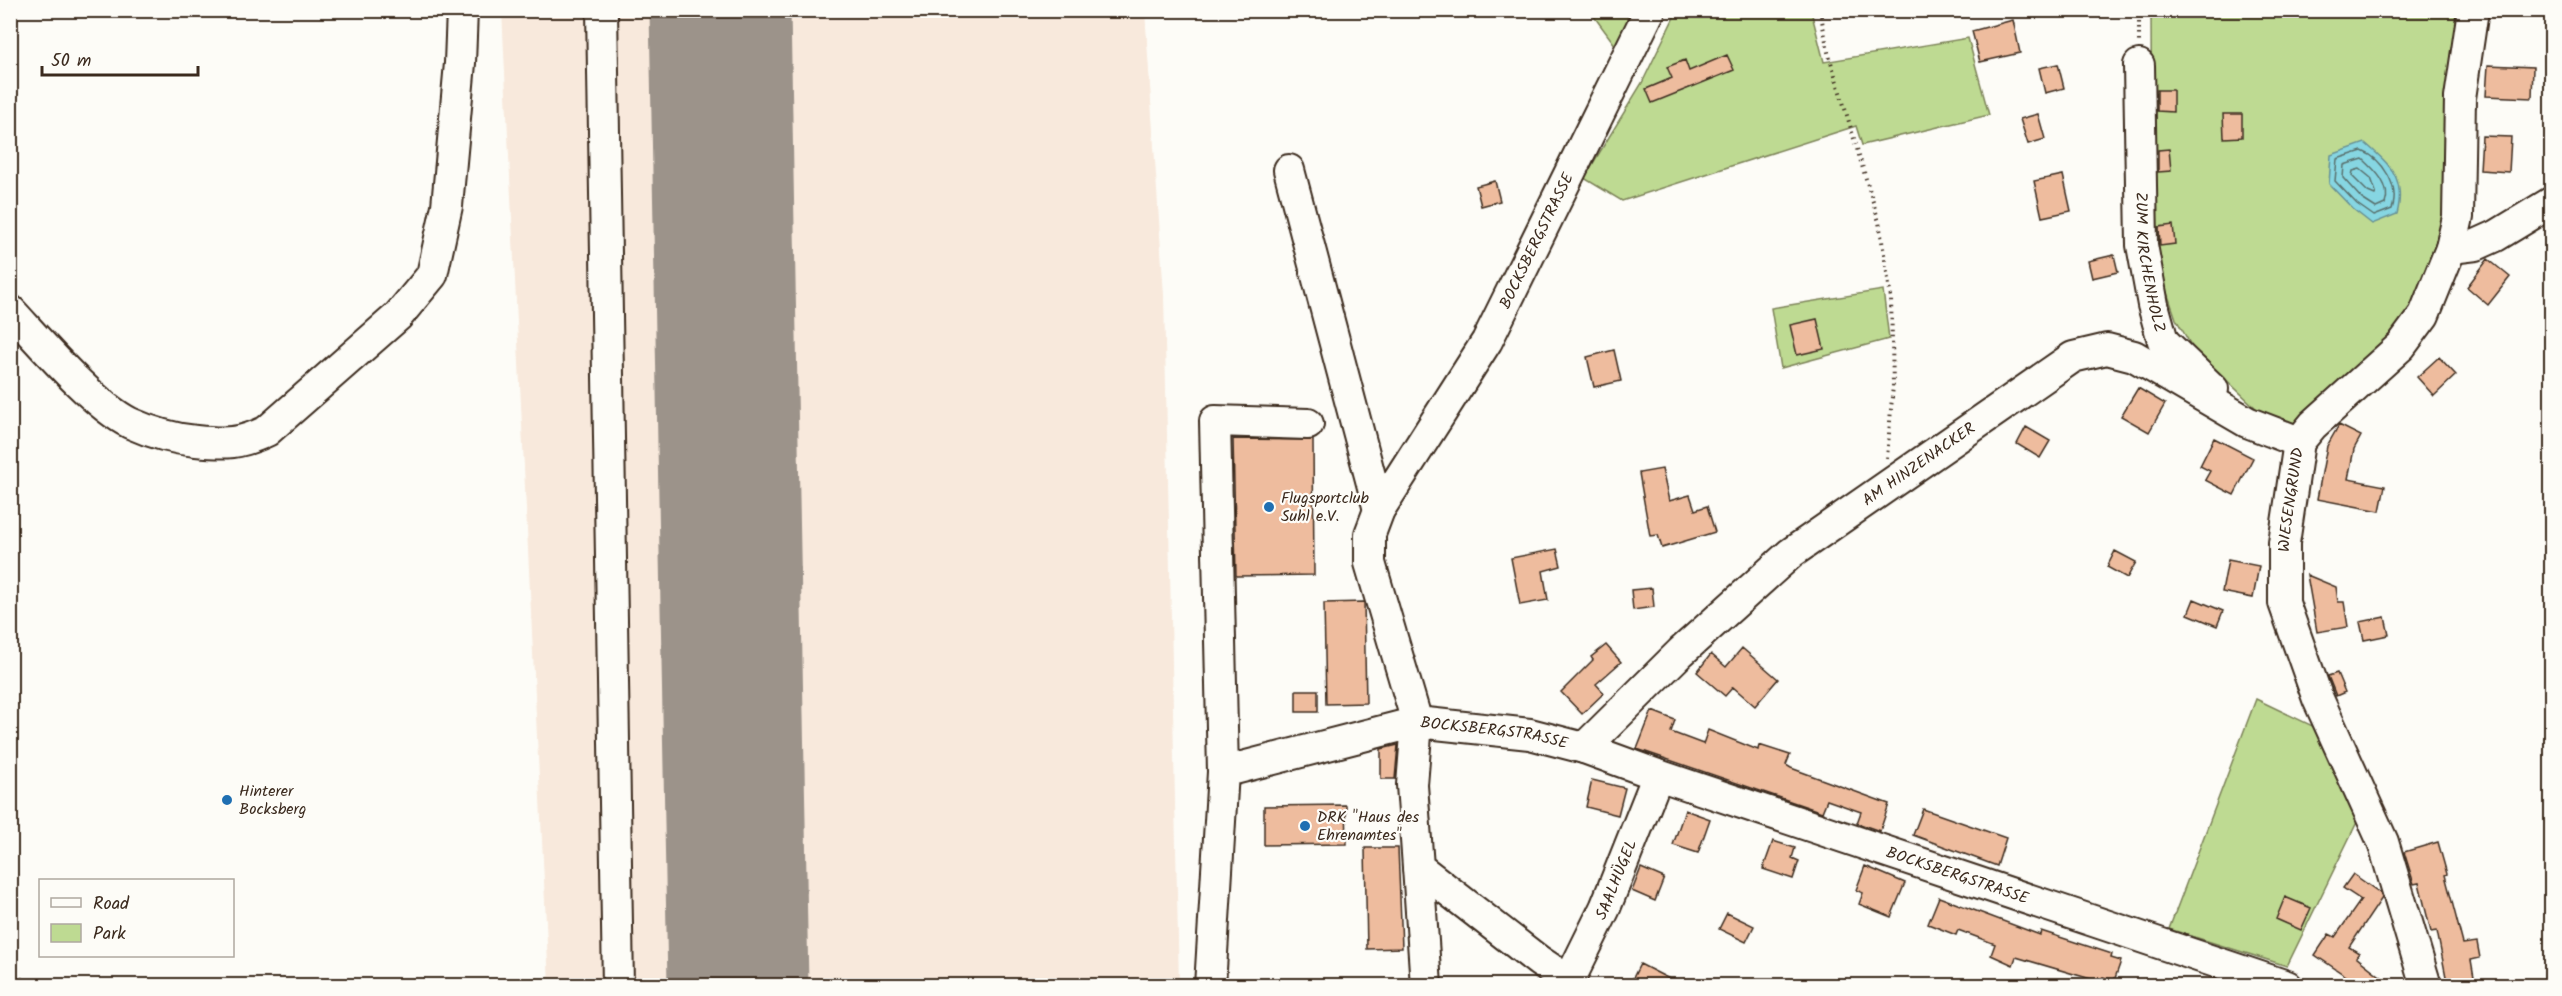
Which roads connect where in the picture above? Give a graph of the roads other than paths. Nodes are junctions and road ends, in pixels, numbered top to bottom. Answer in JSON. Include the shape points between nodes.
{"nodes":[{"id":1,"x":462,"y":10,"type":"edge"},
{"id":2,"x":602,"y":10,"type":"edge"},
{"id":3,"x":1650,"y":10,"type":"edge"},
{"id":4,"x":2473,"y":10,"type":"edge"},
{"id":5,"x":2139,"y":65,"type":"road end"},
{"id":6,"x":1289,"y":170,"type":"dead end"},
{"id":7,"x":2552,"y":202,"type":"edge"},
{"id":8,"x":2451,"y":248,"type":"junction"},
{"id":9,"x":10,"y":310,"type":"edge"},
{"id":10,"x":2247,"y":422,"type":"junction"},
{"id":11,"x":1308,"y":424,"type":"dead end"},
{"id":12,"x":2300,"y":442,"type":"junction"},
{"id":13,"x":1379,"y":510,"type":"junction"},
{"id":14,"x":1417,"y":722,"type":"junction"},
{"id":15,"x":1584,"y":748,"type":"junction"},
{"id":16,"x":1223,"y":772,"type":"junction"},
{"id":17,"x":1658,"y":775,"type":"junction"},
{"id":18,"x":1418,"y":867,"type":"junction"},
{"id":19,"x":1569,"y":983,"type":"edge"},
{"id":20,"x":618,"y":986,"type":"edge"},
{"id":21,"x":1210,"y":986,"type":"edge"},
{"id":22,"x":1426,"y":986,"type":"edge"},
{"id":23,"x":2286,"y":986,"type":"edge"},
{"id":24,"x":2426,"y":986,"type":"edge"}],
"edges":[{"from":1,"to":9,"type":"street","via":[[447,206],[432,275],[398,316],[267,431],[245,442],[216,443],[179,439],[130,423],[97,400]]},
{"from":2,"to":20,"type":"street"},
{"from":3,"to":13,"type":"street","name":"BOCKSBERGSTRASSE","via":[[1487,341]]},
{"from":4,"to":8,"type":"street","name":"WIESENGRUND","via":[[2460,98],[2458,217]]},
{"from":5,"to":10,"type":"street","name":"ZUM KIRCHENHOLZ","via":[[2142,245],[2163,341]]},
{"from":6,"to":13,"type":"street"},
{"from":7,"to":8,"type":"street","via":[[2496,236],[2476,245]]},
{"from":8,"to":12,"type":"street","name":"WIESENGRUND","via":[[2424,315],[2401,346],[2313,425]]},
{"from":10,"to":12,"type":"street","name":"AM HINZENACKER"},
{"from":10,"to":15,"type":"street","name":"AM HINZENACKER","via":[[2134,356],[2106,348],[2073,357],[1791,553],[1680,652]]},
{"from":11,"to":16,"type":"street","via":[[1215,421]]},
{"from":12,"to":24,"type":"street","name":"WIESENGRUND","via":[[2284,543],[2284,603],[2318,699],[2383,842]]},
{"from":13,"to":14,"type":"street","name":"BOCKSBERGSTRASSE","via":[[1370,534],[1370,563]]},
{"from":14,"to":15,"type":"street","name":"BOCKSBERGSTRASSE","via":[[1530,734]]},
{"from":14,"to":16,"type":"street"},
{"from":14,"to":18,"type":"street","via":[[1412,785]]},
{"from":15,"to":17,"type":"street","name":"BOCKSBERGSTRASSE"},
{"from":16,"to":21,"type":"street"},
{"from":17,"to":19,"type":"street","name":"SAALHÜGEL","via":[[1605,908]]},
{"from":17,"to":23,"type":"street","name":"BOCKSBERGSTRASSE"},
{"from":18,"to":19,"type":"street"},
{"from":18,"to":22,"type":"street"}]}
